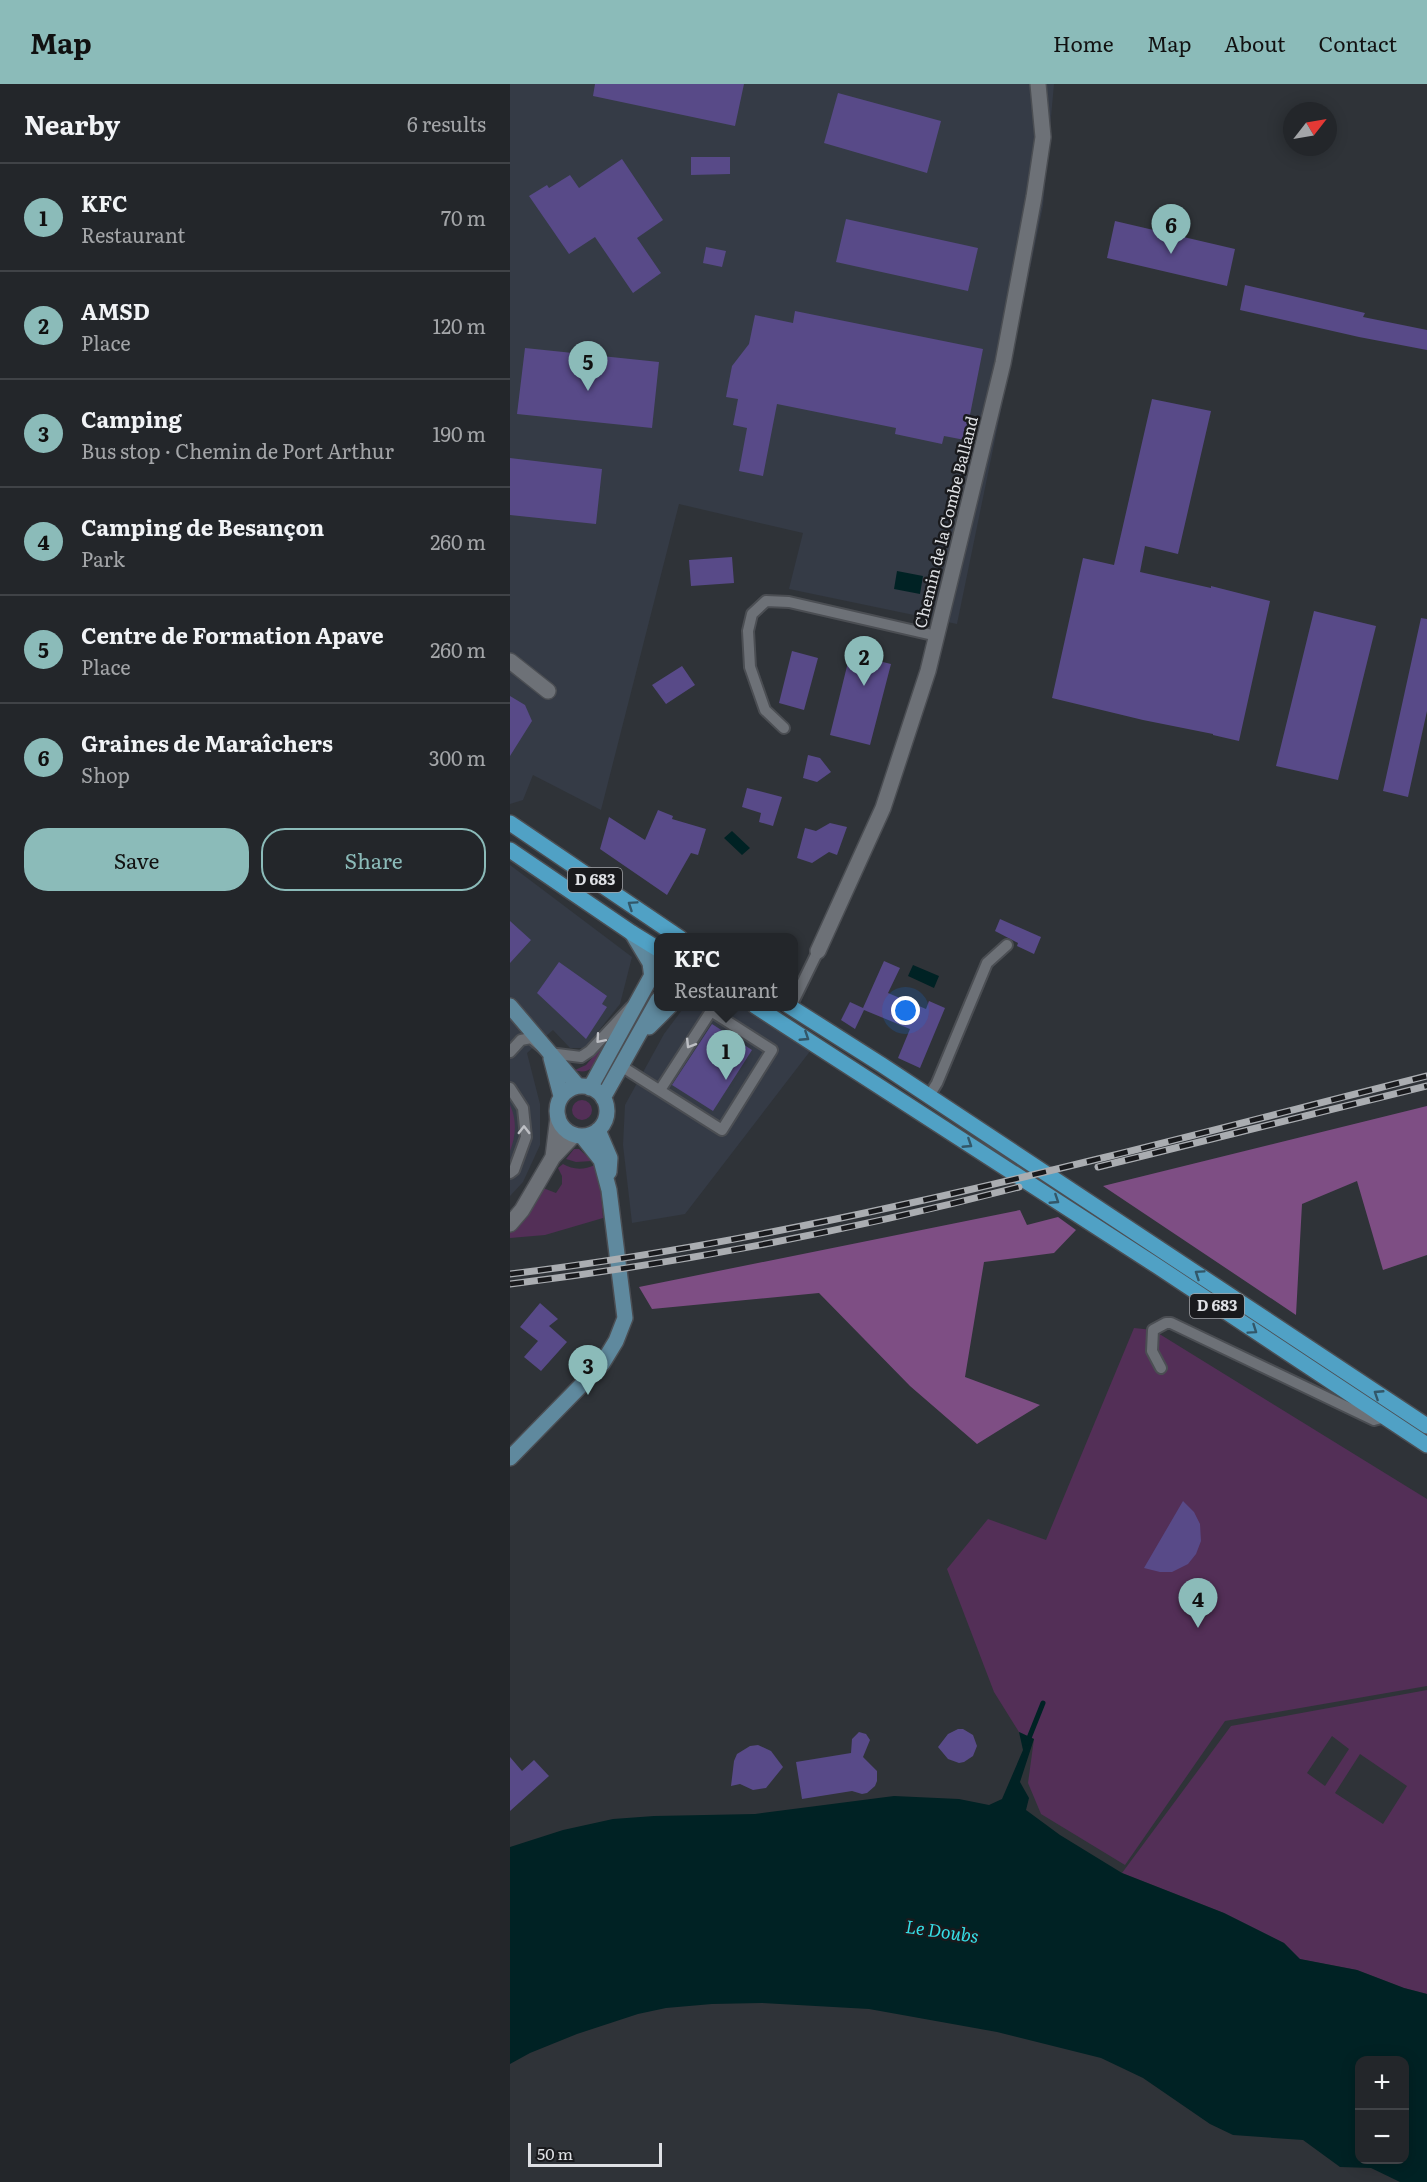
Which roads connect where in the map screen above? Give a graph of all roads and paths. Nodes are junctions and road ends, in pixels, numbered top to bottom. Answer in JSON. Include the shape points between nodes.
{"nodes":[{"id":1,"x":1038,"y":84,"type":"edge"},
{"id":2,"x":937,"y":636,"type":"junction"},
{"id":3,"x":510,"y":661,"type":"edge"},
{"id":4,"x":548,"y":691,"type":"dead end"},
{"id":5,"x":784,"y":728,"type":"dead end"},
{"id":6,"x":510,"y":824,"type":"edge"},
{"id":7,"x":510,"y":850,"type":"edge"},
{"id":8,"x":632,"y":933,"type":"junction"},
{"id":9,"x":673,"y":933,"type":"edge"},
{"id":10,"x":1007,"y":945,"type":"dead end"},
{"id":11,"x":654,"y":947,"type":"edge"},
{"id":12,"x":818,"y":951,"type":"joint"},
{"id":13,"x":654,"y":969,"type":"edge"},
{"id":14,"x":654,"y":973,"type":"edge"},
{"id":15,"x":798,"y":991,"type":"edge"},
{"id":16,"x":642,"y":997,"type":"junction"},
{"id":17,"x":510,"y":1006,"type":"edge"},
{"id":18,"x":654,"y":1007,"type":"edge"},
{"id":19,"x":665,"y":1011,"type":"edge"},
{"id":20,"x":763,"y":1011,"type":"edge"},
{"id":21,"x":796,"y":1011,"type":"edge"},
{"id":22,"x":638,"y":1036,"type":"junction"},
{"id":23,"x":510,"y":1052,"type":"edge"},
{"id":24,"x":549,"y":1053,"type":"junction"},
{"id":25,"x":621,"y":1065,"type":"junction"},
{"id":26,"x":584,"y":1087,"type":"junction"},
{"id":27,"x":510,"y":1090,"type":"edge"},
{"id":28,"x":660,"y":1090,"type":"junction"},
{"id":29,"x":561,"y":1096,"type":"junction"},
{"id":30,"x":929,"y":1096,"type":"junction"},
{"id":31,"x":603,"y":1098,"type":"junction"},
{"id":32,"x":558,"y":1117,"type":"junction"},
{"id":33,"x":598,"y":1130,"type":"junction"},
{"id":34,"x":578,"y":1136,"type":"junction"},
{"id":35,"x":553,"y":1157,"type":"junction"},
{"id":36,"x":510,"y":1173,"type":"edge"},
{"id":37,"x":609,"y":1190,"type":"junction"},
{"id":38,"x":510,"y":1224,"type":"edge"},
{"id":39,"x":1161,"y":1368,"type":"dead end"},
{"id":40,"x":1385,"y":1417,"type":"junction"},
{"id":41,"x":1427,"y":1426,"type":"edge"},
{"id":42,"x":1427,"y":1445,"type":"edge"},
{"id":43,"x":510,"y":1458,"type":"edge"}],
"edges":[{"from":1,"to":2,"type":"street","name":"Chemin de la Combe Balland","via":[[1043,137],[1034,197],[1003,363]]},
{"from":2,"to":5,"type":"lane","via":[[789,602],[766,601],[752,614],[748,631],[750,667],[765,710]]},
{"from":2,"to":12,"type":"street","name":"Chemin de la Combe Balland","via":[[883,808]]},
{"from":3,"to":4,"type":"street"},
{"from":9,"to":6,"type":"main road","number":"D 683","one_way":true},
{"from":7,"to":8,"type":"main road","number":"D 683"},
{"from":8,"to":11,"type":"main road","number":"D 683"},
{"from":8,"to":13,"type":"street"},
{"from":10,"to":30,"type":"lane","via":[[987,963]]},
{"from":12,"to":15,"type":"lane"},
{"from":14,"to":16,"type":"street"},
{"from":16,"to":24,"type":"lane","one_way":true,"via":[[590,1052],[580,1057]]},
{"from":16,"to":26,"type":"street"},
{"from":17,"to":24,"type":"street"},
{"from":18,"to":22,"type":"street"},
{"from":19,"to":22,"type":"street"},
{"from":20,"to":40,"type":"main road","number":"D 683","one_way":true},
{"from":21,"to":30,"type":"main road","number":"D 683"},
{"from":22,"to":25,"type":"street"},
{"from":23,"to":24,"type":"lane","via":[[531,1038]]},
{"from":24,"to":26,"type":"street"},
{"from":24,"to":29,"type":"street"},
{"from":25,"to":28,"type":"lane"},
{"from":25,"to":31,"type":"street"},
{"from":26,"to":29,"type":"street","via":[[572,1088]]},
{"from":26,"to":31,"type":"street"},
{"from":36,"to":27,"type":"lane","one_way":true,"via":[[526,1137],[523,1108]]},
{"from":28,"to":28,"type":"lane","one_way":true,"via":[[722,1130],[772,1050],[711,1011]]},
{"from":29,"to":32,"type":"street"},
{"from":41,"to":30,"type":"main road","number":"D 683","one_way":true},
{"from":31,"to":33,"type":"street","via":[[606,1115]]},
{"from":32,"to":34,"type":"street","via":[[562,1126]]},
{"from":32,"to":35,"type":"street"},
{"from":33,"to":34,"type":"street"},
{"from":33,"to":37,"type":"street","via":[[610,1158]]},
{"from":34,"to":35,"type":"street"},
{"from":34,"to":37,"type":"street","via":[[601,1160]]},
{"from":35,"to":38,"type":"street"},
{"from":37,"to":43,"type":"street","via":[[623,1324],[602,1364]]},
{"from":39,"to":40,"type":"lane","via":[[1152,1351],[1154,1330],[1172,1323],[1374,1420]]},
{"from":40,"to":42,"type":"main road","number":"D 683"}]}
